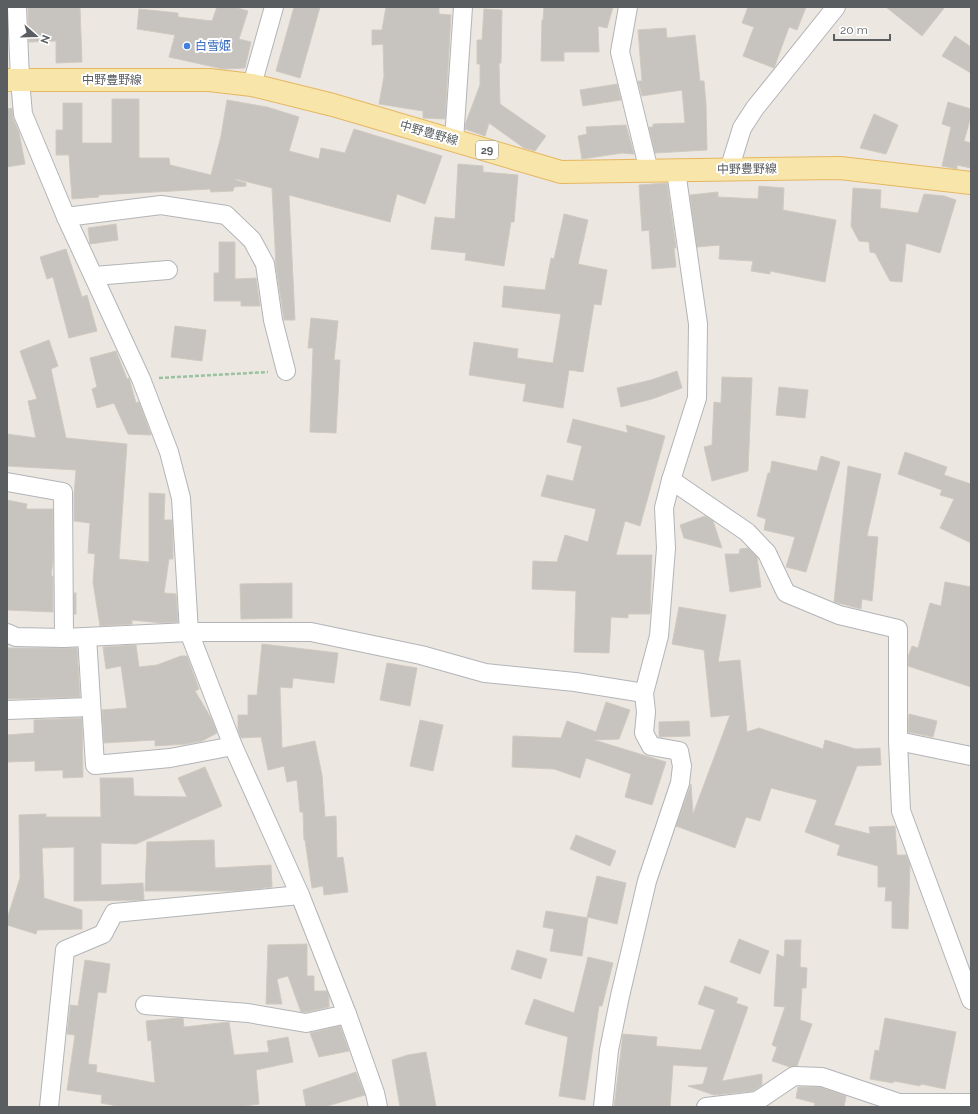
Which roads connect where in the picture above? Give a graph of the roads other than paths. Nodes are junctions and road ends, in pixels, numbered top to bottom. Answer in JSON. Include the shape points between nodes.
{"nodes":[{"id":1,"x":17,"y":7,"type":"edge"},
{"id":2,"x":274,"y":7,"type":"edge"},
{"id":3,"x":463,"y":7,"type":"edge"},
{"id":4,"x":628,"y":7,"type":"edge"},
{"id":5,"x":836,"y":7,"type":"edge"},
{"id":6,"x":13,"y":80,"type":"edge"},
{"id":7,"x":252,"y":85,"type":"junction"},
{"id":8,"x":454,"y":140,"type":"junction"},
{"id":9,"x":676,"y":170,"type":"junction"},
{"id":10,"x":729,"y":170,"type":"junction"},
{"id":11,"x":648,"y":171,"type":"junction"},
{"id":12,"x":971,"y":183,"type":"edge"},
{"id":13,"x":66,"y":217,"type":"junction"},
{"id":14,"x":168,"y":270,"type":"dead end"},
{"id":15,"x":94,"y":276,"type":"junction"},
{"id":16,"x":286,"y":370,"type":"road end"},
{"id":17,"x":671,"y":480,"type":"junction"},
{"id":18,"x":7,"y":482,"type":"edge"},
{"id":19,"x":189,"y":632,"type":"junction"},
{"id":20,"x":7,"y":633,"type":"edge"},
{"id":21,"x":87,"y":637,"type":"junction"},
{"id":22,"x":64,"y":638,"type":"junction"},
{"id":23,"x":644,"y":694,"type":"junction"},
{"id":24,"x":90,"y":707,"type":"junction"},
{"id":25,"x":7,"y":710,"type":"edge"},
{"id":26,"x":898,"y":741,"type":"junction"},
{"id":27,"x":233,"y":746,"type":"junction"},
{"id":28,"x":971,"y":756,"type":"edge"},
{"id":29,"x":300,"y":895,"type":"junction"},
{"id":30,"x":971,"y":1000,"type":"edge"},
{"id":31,"x":145,"y":1005,"type":"dead end"},
{"id":32,"x":347,"y":1014,"type":"junction"},
{"id":33,"x":971,"y":1103,"type":"edge"},
{"id":34,"x":49,"y":1107,"type":"edge"},
{"id":35,"x":378,"y":1107,"type":"edge"},
{"id":36,"x":603,"y":1107,"type":"edge"},
{"id":37,"x":706,"y":1107,"type":"edge"}],
"edges":[{"from":1,"to":6,"type":"street"},
{"from":2,"to":7,"type":"street"},
{"from":3,"to":8,"type":"street"},
{"from":4,"to":11,"type":"street","via":[[620,52]]},
{"from":5,"to":10,"type":"street","via":[[755,108],[742,128]]},
{"from":6,"to":7,"type":"main road","name":"中野豊野線","number":"29","via":[[209,80]]},
{"from":6,"to":13,"type":"street","via":[[23,114]]},
{"from":7,"to":8,"type":"main road","name":"中野豊野線","number":"29"},
{"from":8,"to":11,"type":"main road","name":"中野豊野線","number":"29","via":[[561,172]]},
{"from":9,"to":10,"type":"main road","name":"中野豊野線","number":"29"},
{"from":9,"to":11,"type":"main road","name":"中野豊野線","number":"29"},
{"from":9,"to":17,"type":"street","via":[[698,324],[698,353],[697,398]]},
{"from":10,"to":12,"type":"main road","name":"中野豊野線","number":"29","via":[[840,168]]},
{"from":13,"to":15,"type":"street"},
{"from":13,"to":16,"type":"street","via":[[161,205],[226,215],[252,240],[265,264],[273,320]]},
{"from":14,"to":15,"type":"street"},
{"from":15,"to":19,"type":"street","via":[[140,379],[168,452],[181,498]]},
{"from":17,"to":23,"type":"street","via":[[664,508],[666,548],[659,636]]},
{"from":17,"to":26,"type":"street","via":[[746,532],[767,553],[786,593],[839,615],[898,629]]},
{"from":18,"to":22,"type":"street","via":[[63,492]]},
{"from":19,"to":21,"type":"street"},
{"from":19,"to":23,"type":"street","via":[[311,632],[420,655],[485,673],[575,682]]},
{"from":19,"to":27,"type":"street"},
{"from":20,"to":22,"type":"street","via":[[16,637]]},
{"from":21,"to":22,"type":"street"},
{"from":21,"to":24,"type":"street"},
{"from":23,"to":36,"type":"street","via":[[644,733],[651,746],[679,751],[682,766],[680,783],[647,882],[620,996],[609,1050]]},
{"from":24,"to":25,"type":"street"},
{"from":24,"to":27,"type":"street","via":[[94,765],[170,758]]},
{"from":26,"to":28,"type":"street"},
{"from":26,"to":30,"type":"street","via":[[902,811]]},
{"from":27,"to":29,"type":"street"},
{"from":29,"to":32,"type":"street"},
{"from":29,"to":34,"type":"street","via":[[114,913],[103,934],[65,950]]},
{"from":31,"to":32,"type":"street","via":[[248,1013],[306,1023]]},
{"from":32,"to":35,"type":"street"},
{"from":33,"to":37,"type":"street","via":[[899,1103],[822,1077],[794,1076],[757,1101]]}]}
